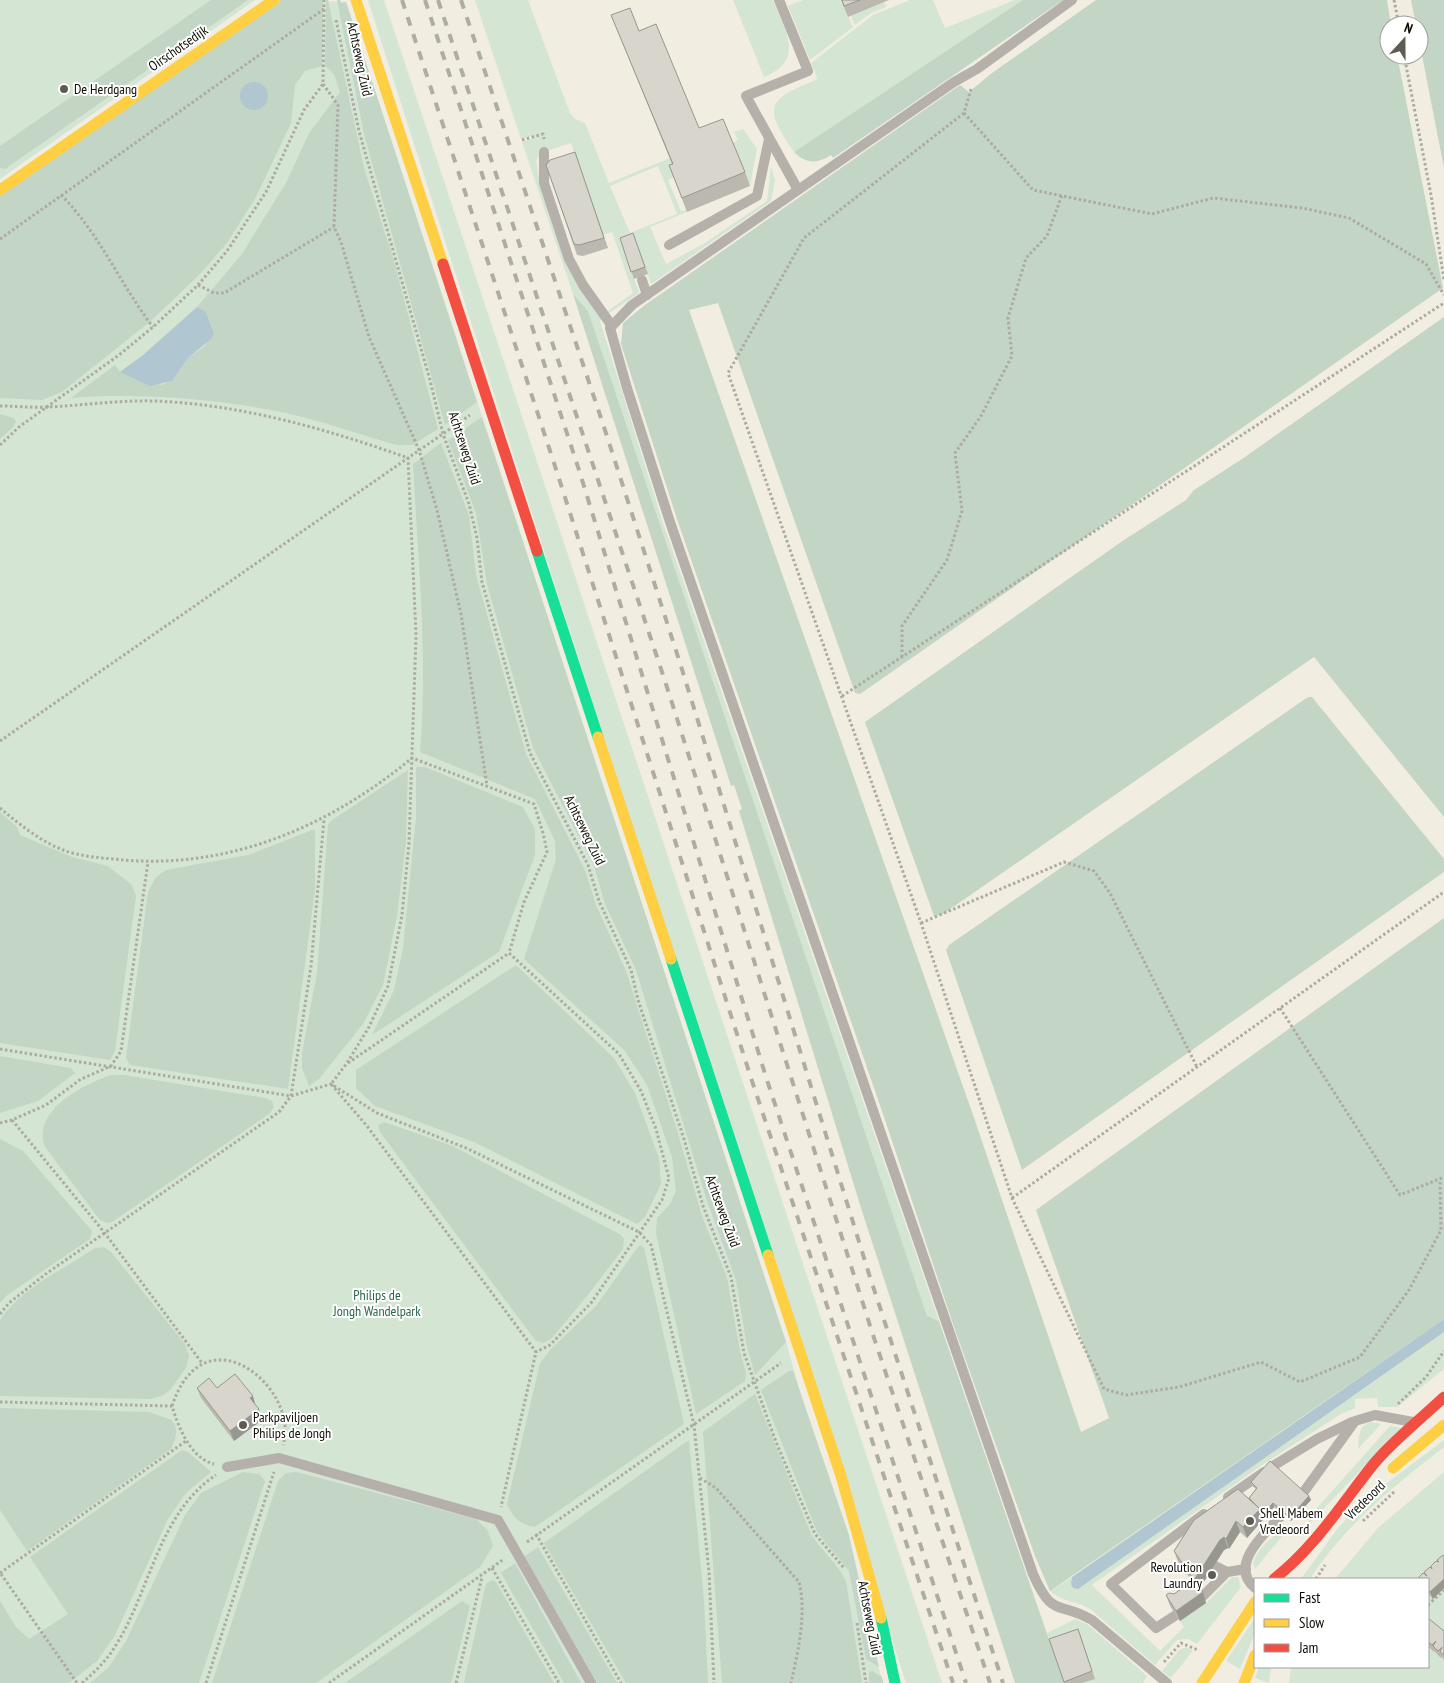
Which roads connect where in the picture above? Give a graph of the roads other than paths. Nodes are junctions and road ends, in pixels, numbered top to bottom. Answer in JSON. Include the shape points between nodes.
{"nodes":[{"id":1,"x":274,"y":0,"type":"edge"},
{"id":2,"x":356,"y":0,"type":"edge"},
{"id":3,"x":779,"y":0,"type":"edge"},
{"id":4,"x":1072,"y":0,"type":"edge"},
{"id":5,"x":769,"y":139,"type":"junction"},
{"id":6,"x":544,"y":152,"type":"dead end"},
{"id":7,"x":1,"y":187,"type":"edge"},
{"id":8,"x":798,"y":190,"type":"junction"},
{"id":9,"x":669,"y":246,"type":"dead end"},
{"id":10,"x":642,"y":280,"type":"dead end"},
{"id":11,"x":647,"y":295,"type":"junction"},
{"id":12,"x":612,"y":326,"type":"junction"},
{"id":13,"x":1444,"y":1397,"type":"edge"},
{"id":14,"x":1355,"y":1421,"type":"junction"},
{"id":15,"x":1416,"y":1422,"type":"junction"},
{"id":16,"x":1444,"y":1425,"type":"edge"},
{"id":17,"x":1432,"y":1436,"type":"junction"},
{"id":18,"x":226,"y":1467,"type":"road end"},
{"id":19,"x":1386,"y":1474,"type":"dead end"},
{"id":20,"x":1371,"y":1487,"type":"dead end"},
{"id":21,"x":1303,"y":1493,"type":"edge"},
{"id":22,"x":1349,"y":1499,"type":"junction"},
{"id":23,"x":1283,"y":1514,"type":"edge"},
{"id":24,"x":1167,"y":1541,"type":"junction"},
{"id":25,"x":1179,"y":1547,"type":"edge"},
{"id":26,"x":1292,"y":1564,"type":"junction"},
{"id":27,"x":1215,"y":1566,"type":"dead end"},
{"id":28,"x":1246,"y":1569,"type":"junction"},
{"id":29,"x":1227,"y":1572,"type":"junction"},
{"id":30,"x":1275,"y":1578,"type":"edge"},
{"id":31,"x":1287,"y":1578,"type":"edge"},
{"id":32,"x":1254,"y":1587,"type":"edge"},
{"id":33,"x":1202,"y":1597,"type":"edge"},
{"id":34,"x":1254,"y":1604,"type":"edge"},
{"id":35,"x":1176,"y":1615,"type":"edge"},
{"id":36,"x":1254,"y":1658,"type":"edge"},
{"id":37,"x":591,"y":1683,"type":"edge"},
{"id":38,"x":895,"y":1683,"type":"edge"},
{"id":39,"x":1167,"y":1683,"type":"edge"},
{"id":40,"x":1202,"y":1683,"type":"edge"},
{"id":41,"x":1244,"y":1683,"type":"edge"}],
"edges":[{"from":1,"to":7,"type":"street","name":"Oirschotsedijk"},
{"from":2,"to":38,"type":"street","name":"Achtseweg Zuid","via":[[800,1350],[858,1533]]},
{"from":3,"to":5,"type":"lane","via":[[808,71],[746,96]]},
{"from":4,"to":8,"type":"lane","via":[[977,70],[954,82]]},
{"from":5,"to":8,"type":"lane"},
{"from":5,"to":9,"type":"lane","via":[[757,196]]},
{"from":6,"to":12,"type":"lane","via":[[544,183],[569,258],[583,285]]},
{"from":8,"to":11,"type":"lane"},
{"from":10,"to":11,"type":"lane"},
{"from":11,"to":12,"type":"lane"},
{"from":12,"to":39,"type":"lane","via":[[624,380],[670,522],[1033,1574],[1048,1602],[1092,1620]]},
{"from":13,"to":15,"type":"street","name":"Vredeoord"},
{"from":14,"to":15,"type":"lane","via":[[1368,1416],[1393,1416]]},
{"from":14,"to":21,"type":"lane"},
{"from":14,"to":24,"type":"lane","via":[[1317,1439],[1269,1469]]},
{"from":15,"to":17,"type":"lane"},
{"from":15,"to":22,"type":"street","name":"Vredeoord","via":[[1373,1465]]},
{"from":16,"to":17,"type":"street","name":"Vredeoord"},
{"from":17,"to":19,"type":"street","name":"Vredeoord"},
{"from":18,"to":37,"type":"lane","via":[[279,1458],[498,1520]]},
{"from":20,"to":22,"type":"street","name":"Vredeoord"},
{"from":22,"to":26,"type":"street","name":"Vredeoord"},
{"from":23,"to":28,"type":"lane","via":[[1254,1545],[1246,1561]]},
{"from":24,"to":25,"type":"lane"},
{"from":24,"to":35,"type":"lane","via":[[1111,1584],[1156,1628]]},
{"from":26,"to":30,"type":"street","name":"Vredeoord"},
{"from":26,"to":31,"type":"street","name":"Vredeoord"},
{"from":27,"to":29,"type":"lane"},
{"from":28,"to":29,"type":"lane"},
{"from":28,"to":32,"type":"lane","via":[[1249,1583]]},
{"from":29,"to":33,"type":"lane"},
{"from":34,"to":40,"type":"street"},
{"from":36,"to":41,"type":"street"}]}
